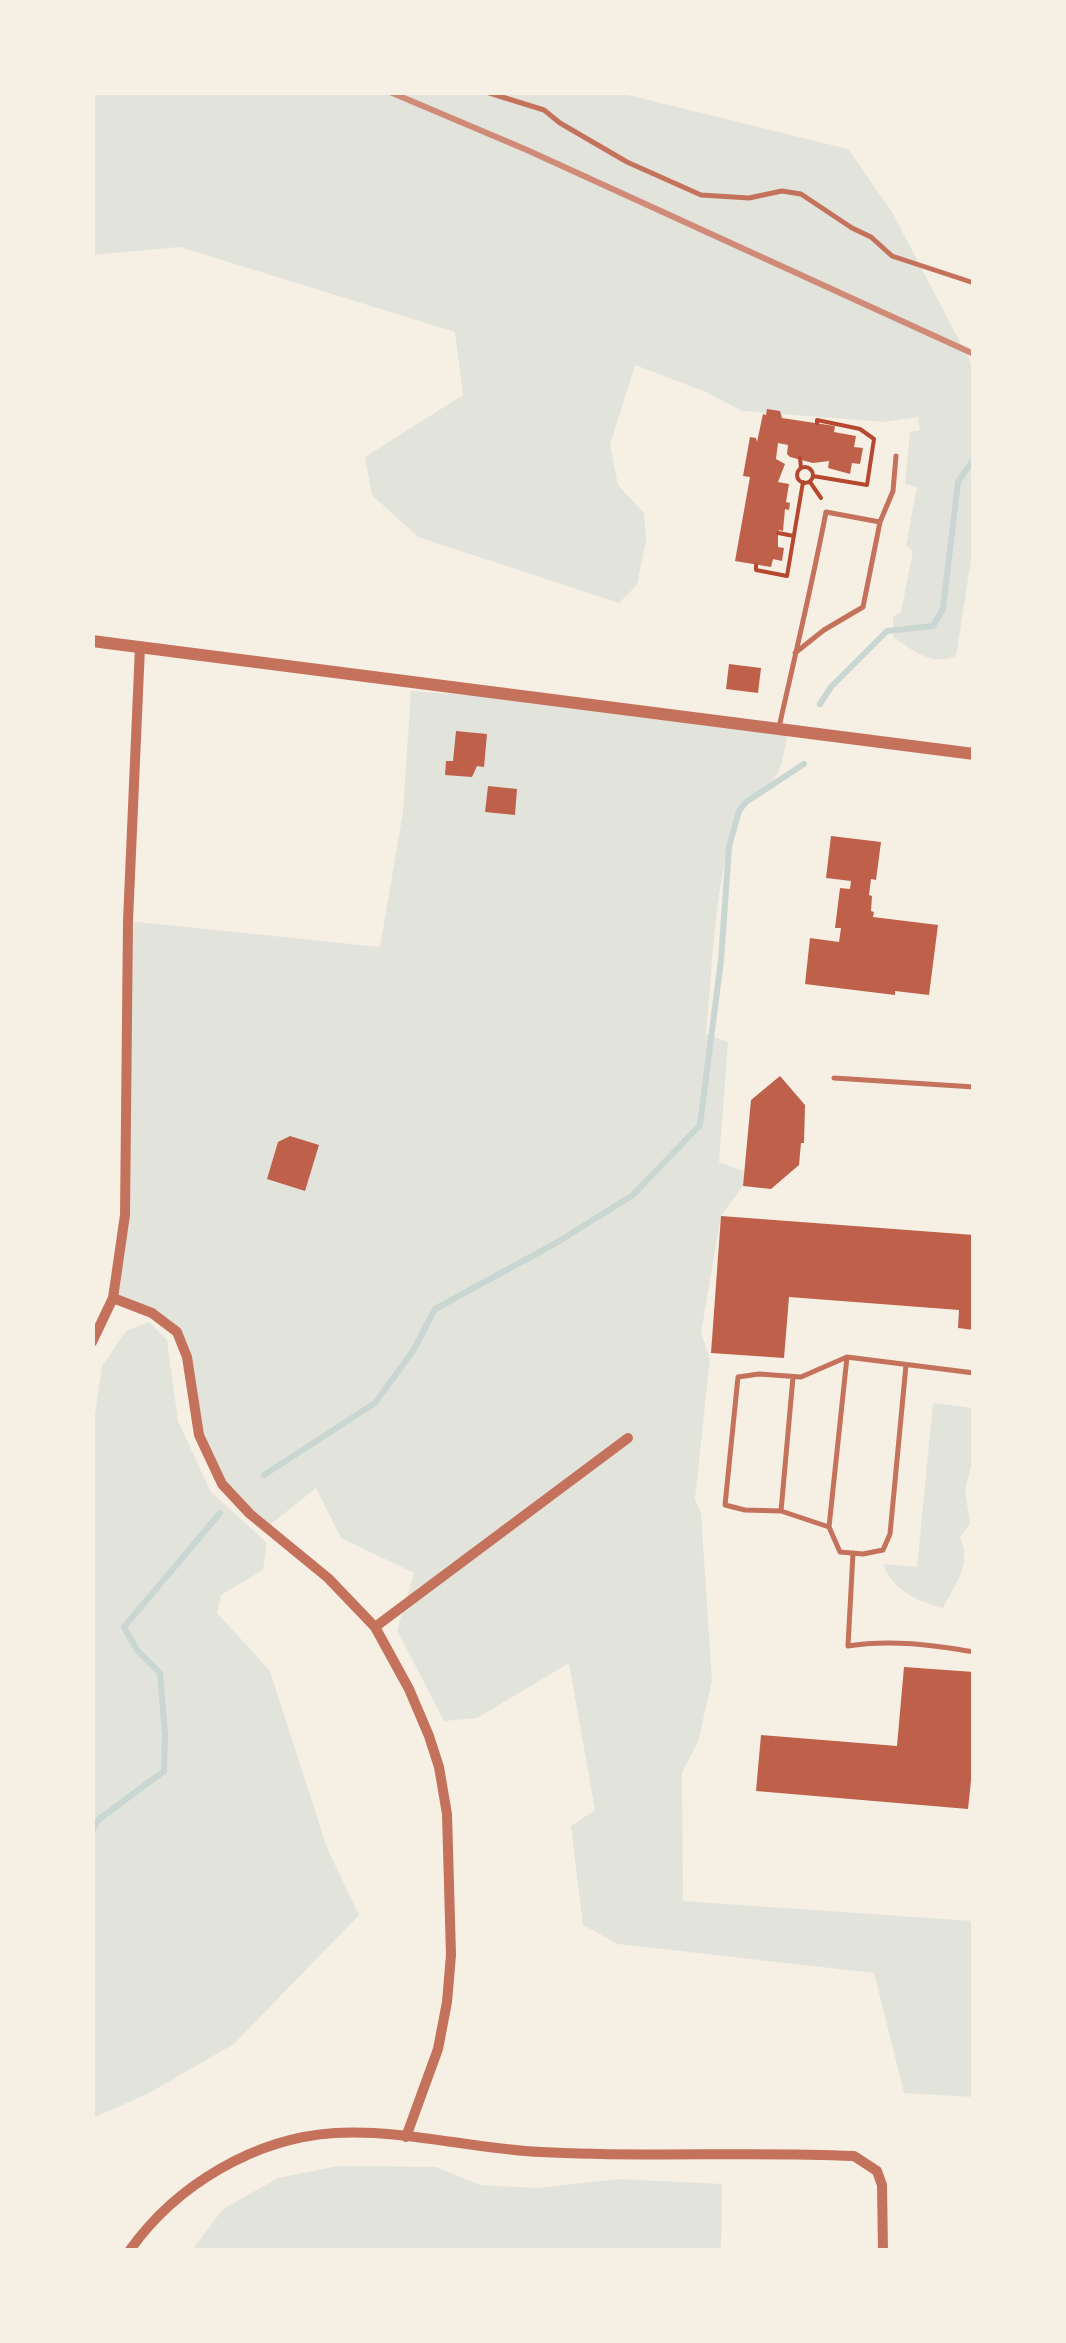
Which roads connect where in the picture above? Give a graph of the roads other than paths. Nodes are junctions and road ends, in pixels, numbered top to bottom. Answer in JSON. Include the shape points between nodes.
{"nodes":[{"id":1,"x":486,"y":92,"type":"edge"},
{"id":2,"x":974,"y":283,"type":"edge"},
{"id":3,"x":896,"y":456,"type":"dead end"},
{"id":4,"x":880,"y":522,"type":"junction"},
{"id":5,"x":92,"y":641,"type":"edge"},
{"id":6,"x":140,"y":648,"type":"junction"},
{"id":7,"x":795,"y":654,"type":"junction"},
{"id":8,"x":778,"y":730,"type":"junction"},
{"id":9,"x":974,"y":754,"type":"edge"},
{"id":10,"x":834,"y":1078,"type":"dead end"},
{"id":11,"x":974,"y":1087,"type":"edge"},
{"id":12,"x":113,"y":1298,"type":"junction"},
{"id":13,"x":92,"y":1342,"type":"edge"},
{"id":14,"x":847,"y":1357,"type":"junction"},
{"id":15,"x":906,"y":1365,"type":"junction"},
{"id":16,"x":974,"y":1373,"type":"edge"},
{"id":17,"x":793,"y":1377,"type":"junction"},
{"id":18,"x":628,"y":1438,"type":"dead end"},
{"id":19,"x":781,"y":1511,"type":"junction"},
{"id":20,"x":829,"y":1527,"type":"junction"},
{"id":21,"x":853,"y":1553,"type":"junction"},
{"id":22,"x":375,"y":1628,"type":"junction"},
{"id":23,"x":974,"y":1652,"type":"edge"},
{"id":24,"x":406,"y":2137,"type":"junction"},
{"id":25,"x":130,"y":2250,"type":"edge"},
{"id":26,"x":883,"y":2250,"type":"edge"}],
"edges":[{"from":1,"to":2,"type":"lane","via":[[544,110],[627,162],[701,195],[801,194],[892,256]]},
{"from":3,"to":4,"type":"lane","via":[[893,491]]},
{"from":4,"to":7,"type":"lane","via":[[863,608]]},
{"from":4,"to":7,"type":"lane","via":[[826,512]]},
{"from":5,"to":6,"type":"street"},
{"from":6,"to":8,"type":"street"},
{"from":6,"to":12,"type":"street","via":[[125,1215]]},
{"from":7,"to":8,"type":"lane"},
{"from":8,"to":9,"type":"street"},
{"from":10,"to":11,"type":"lane"},
{"from":12,"to":13,"type":"street"},
{"from":12,"to":22,"type":"street","via":[[152,1313],[177,1332],[199,1435],[229,1492]]},
{"from":14,"to":15,"type":"lane"},
{"from":14,"to":17,"type":"lane"},
{"from":14,"to":20,"type":"lane"},
{"from":15,"to":16,"type":"lane"},
{"from":15,"to":21,"type":"lane","via":[[888,1544]]},
{"from":17,"to":19,"type":"lane"},
{"from":17,"to":19,"type":"lane","via":[[738,1377],[724,1501],[729,1508]]},
{"from":18,"to":22,"type":"street"},
{"from":19,"to":20,"type":"lane"},
{"from":20,"to":21,"type":"lane","via":[[840,1552]]},
{"from":21,"to":23,"type":"lane","via":[[848,1646],[933,1645]]},
{"from":22,"to":24,"type":"street","via":[[429,1736],[450,1846],[448,2002]]},
{"from":24,"to":25,"type":"street","via":[[338,2133],[259,2150],[196,2184]]},
{"from":24,"to":26,"type":"street","via":[[541,2152],[854,2156],[877,2171],[882,2185]]}]}
